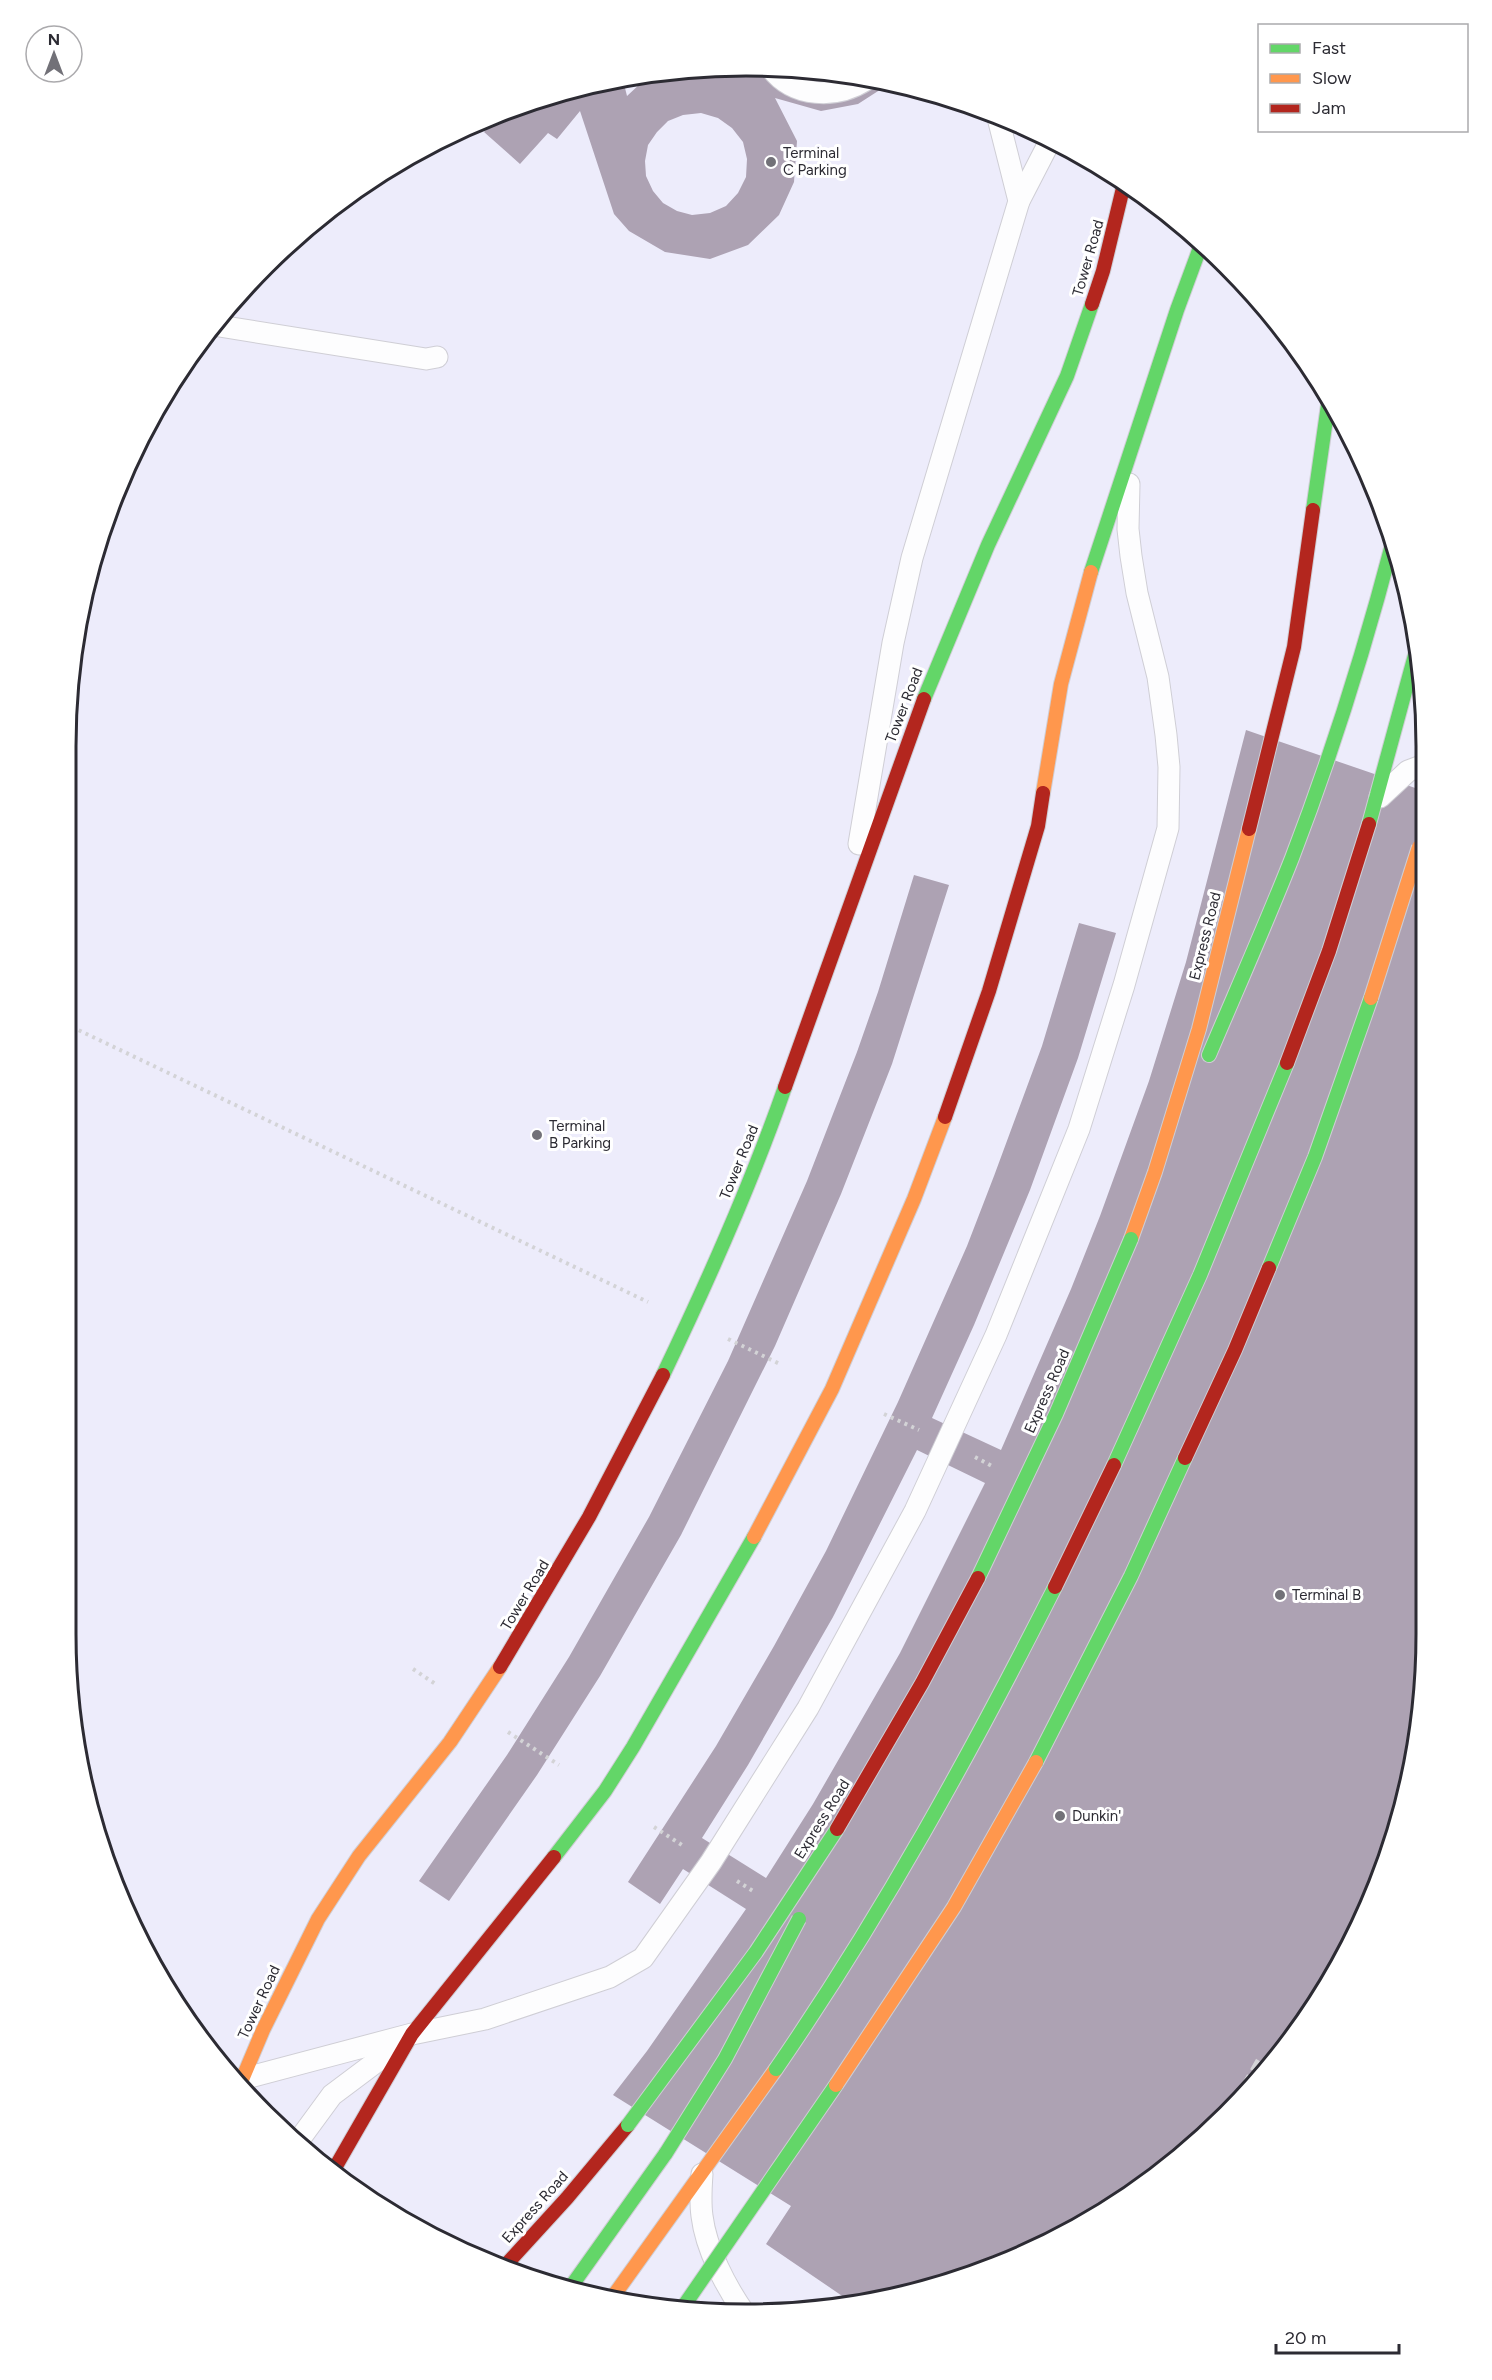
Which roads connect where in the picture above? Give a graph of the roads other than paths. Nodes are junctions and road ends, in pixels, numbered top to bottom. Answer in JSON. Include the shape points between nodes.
{"nodes":[{"id":1,"x":780,"y":78,"type":"edge"},
{"id":2,"x":855,"y":86,"type":"edge"},
{"id":3,"x":1000,"y":126,"type":"edge"},
{"id":4,"x":1046,"y":148,"type":"edge"},
{"id":5,"x":1122,"y":192,"type":"edge"},
{"id":6,"x":1019,"y":201,"type":"junction"},
{"id":7,"x":1198,"y":253,"type":"edge"},
{"id":8,"x":226,"y":324,"type":"edge"},
{"id":9,"x":437,"y":357,"type":"dead end"},
{"id":10,"x":1327,"y":413,"type":"edge"},
{"id":11,"x":1130,"y":449,"type":"junction"},
{"id":12,"x":1388,"y":558,"type":"edge"},
{"id":13,"x":1411,"y":670,"type":"edge"},
{"id":14,"x":1416,"y":768,"type":"edge"},
{"id":15,"x":1372,"y":808,"type":"junction"},
{"id":16,"x":1416,"y":856,"type":"edge"},
{"id":17,"x":848,"y":909,"type":"junction"},
{"id":18,"x":1204,"y":1066,"type":"dead end"},
{"id":19,"x":1195,"y":1088,"type":"dead end"},
{"id":20,"x":1131,"y":1239,"type":"junction"},
{"id":21,"x":868,"y":1777,"type":"junction"},
{"id":22,"x":412,"y":2034,"type":"junction"},
{"id":23,"x":244,"y":2076,"type":"edge"},
{"id":24,"x":247,"y":2080,"type":"edge"},
{"id":25,"x":303,"y":2135,"type":"edge"},
{"id":26,"x":337,"y":2164,"type":"edge"},
{"id":27,"x":702,"y":2174,"type":"junction"},
{"id":28,"x":510,"y":2260,"type":"edge"},
{"id":29,"x":575,"y":2281,"type":"edge"},
{"id":30,"x":617,"y":2291,"type":"edge"},
{"id":31,"x":687,"y":2301,"type":"edge"},
{"id":32,"x":738,"y":2304,"type":"edge"}],
"edges":[{"from":1,"to":2,"type":"lane","via":[[797,89],[820,93],[844,91]]},
{"from":3,"to":6,"type":"lane"},
{"from":4,"to":6,"type":"lane"},
{"from":5,"to":17,"type":"street","name":"Tower Road","via":[[1103,272],[1067,376],[927,689]]},
{"from":6,"to":17,"type":"lane","via":[[909,568]]},
{"from":7,"to":11,"type":"street"},
{"from":8,"to":9,"type":"lane","via":[[426,359]]},
{"from":10,"to":20,"type":"street","name":"Express Road","via":[[1294,647],[1199,1029]]},
{"from":11,"to":22,"type":"street","via":[[1071,638],[1038,826],[999,957],[965,1064],[914,1199],[832,1389],[739,1565],[605,1791]]},
{"from":11,"to":22,"type":"lane","via":[[1131,556],[1163,705],[1169,767],[1168,828],[1079,1129],[996,1335],[946,1446],[808,1708],[711,1862],[643,1958],[591,1985],[485,2019]]},
{"from":12,"to":18,"type":"street","via":[[1337,731],[1291,861]]},
{"from":13,"to":15,"type":"street"},
{"from":14,"to":15,"type":"lane","via":[[1398,778]]},
{"from":15,"to":27,"type":"street","bridge":true,"via":[[1333,938],[1293,1051],[1221,1226],[1092,1515],[973,1747],[890,1896],[808,2023]]},
{"from":16,"to":31,"type":"street","bridge":true,"via":[[1316,1157],[1235,1350],[1131,1576],[1028,1777],[954,1907]]},
{"from":17,"to":23,"type":"street","name":"Tower Road","via":[[764,1147],[702,1293],[643,1415],[552,1583],[485,1692],[359,1856],[318,1919]]},
{"from":19,"to":20,"type":"street"},
{"from":20,"to":21,"type":"street","name":"Express Road","bridge":true,"via":[[1010,1515]]},
{"from":21,"to":28,"type":"street","name":"Express Road","bridge":true,"via":[[755,1954],[628,2125]]},
{"from":21,"to":29,"type":"street","bridge":true,"via":[[753,2010],[666,2153]]},
{"from":22,"to":24,"type":"lane"},
{"from":22,"to":25,"type":"lane","via":[[332,2095]]},
{"from":22,"to":26,"type":"street"},
{"from":27,"to":30,"type":"street"},
{"from":27,"to":32,"type":"lane","via":[[702,2218],[708,2242]]}]}
